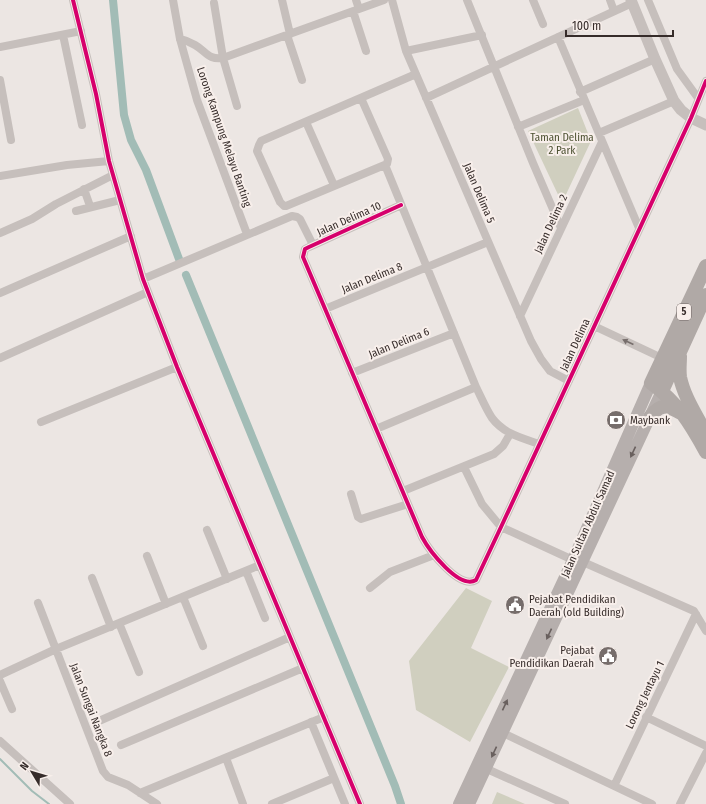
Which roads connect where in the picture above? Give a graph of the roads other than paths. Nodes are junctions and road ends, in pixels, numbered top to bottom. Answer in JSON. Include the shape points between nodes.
{"nodes":[{"id":1,"x":73,"y":0,"type":"edge"},
{"id":2,"x":173,"y":0,"type":"edge"},
{"id":3,"x":282,"y":0,"type":"edge"},
{"id":4,"x":356,"y":0,"type":"edge"},
{"id":5,"x":384,"y":0,"type":"edge"},
{"id":6,"x":392,"y":0,"type":"edge"},
{"id":7,"x":468,"y":0,"type":"edge"},
{"id":8,"x":533,"y":0,"type":"edge"},
{"id":9,"x":610,"y":0,"type":"edge"},
{"id":10,"x":648,"y":0,"type":"edge"},
{"id":11,"x":632,"y":2,"type":"edge"},
{"id":12,"x":214,"y":3,"type":"dead end"},
{"id":13,"x":356,"y":10,"type":"junction"},
{"id":14,"x":614,"y":11,"type":"junction"},
{"id":15,"x":543,"y":24,"type":"dead end"},
{"id":16,"x":81,"y":31,"type":"junction"},
{"id":17,"x":63,"y":35,"type":"junction"},
{"id":18,"x":288,"y":35,"type":"junction"},
{"id":19,"x":482,"y":35,"type":"junction"},
{"id":20,"x":558,"y":37,"type":"junction"},
{"id":21,"x":180,"y":39,"type":"junction"},
{"id":22,"x":0,"y":47,"type":"edge"},
{"id":23,"x":366,"y":50,"type":"dead end"},
{"id":24,"x":406,"y":51,"type":"junction"},
{"id":25,"x":223,"y":58,"type":"junction"},
{"id":26,"x":655,"y":59,"type":"junction"},
{"id":27,"x":494,"y":66,"type":"junction"},
{"id":28,"x":416,"y":74,"type":"junction"},
{"id":29,"x":0,"y":80,"type":"edge"},
{"id":30,"x":302,"y":80,"type":"dead end"},
{"id":31,"x":706,"y":81,"type":"edge"},
{"id":32,"x":580,"y":92,"type":"junction"},
{"id":33,"x":361,"y":98,"type":"junction"},
{"id":34,"x":426,"y":98,"type":"junction"},
{"id":35,"x":698,"y":98,"type":"junction"},
{"id":36,"x":584,"y":100,"type":"junction"},
{"id":37,"x":674,"y":101,"type":"junction"},
{"id":38,"x":237,"y":106,"type":"dead end"},
{"id":39,"x":691,"y":118,"type":"junction"},
{"id":40,"x":306,"y":122,"type":"junction"},
{"id":41,"x":706,"y":125,"type":"edge"},
{"id":42,"x":82,"y":126,"type":"dead end"},
{"id":43,"x":518,"y":127,"type":"junction"},
{"id":44,"x":599,"y":133,"type":"junction"},
{"id":45,"x":11,"y":140,"type":"dead end"},
{"id":46,"x":602,"y":142,"type":"junction"},
{"id":47,"x":109,"y":161,"type":"junction"},
{"id":48,"x":385,"y":165,"type":"junction"},
{"id":49,"x":113,"y":175,"type":"junction"},
{"id":50,"x":0,"y":176,"type":"edge"},
{"id":51,"x":333,"y":183,"type":"dead end"},
{"id":52,"x":84,"y":189,"type":"junction"},
{"id":53,"x":120,"y":200,"type":"junction"},
{"id":54,"x":401,"y":205,"type":"junction"},
{"id":55,"x":90,"y":206,"type":"junction"},
{"id":56,"x":76,"y":211,"type":"dead end"},
{"id":57,"x":561,"y":228,"type":"junction"},
{"id":58,"x":639,"y":228,"type":"junction"},
{"id":59,"x":0,"y":233,"type":"edge"},
{"id":60,"x":247,"y":234,"type":"junction"},
{"id":61,"x":131,"y":236,"type":"junction"},
{"id":62,"x":488,"y":242,"type":"junction"},
{"id":63,"x":313,"y":245,"type":"junction"},
{"id":64,"x":706,"y":266,"type":"edge"},
{"id":65,"x":427,"y":267,"type":"junction"},
{"id":66,"x":143,"y":279,"type":"junction"},
{"id":67,"x":0,"y":292,"type":"edge"},
{"id":68,"x":148,"y":292,"type":"junction"},
{"id":69,"x":706,"y":294,"type":"edge"},
{"id":70,"x":325,"y":309,"type":"junction"},
{"id":71,"x":520,"y":316,"type":"junction"},
{"id":72,"x":594,"y":326,"type":"junction"},
{"id":73,"x":454,"y":333,"type":"junction"},
{"id":74,"x":681,"y":349,"type":"junction"},
{"id":75,"x":0,"y":358,"type":"edge"},
{"id":76,"x":662,"y":358,"type":"junction"},
{"id":77,"x":177,"y":367,"type":"junction"},
{"id":78,"x":352,"y":373,"type":"junction"},
{"id":79,"x":568,"y":381,"type":"junction"},
{"id":80,"x":659,"y":381,"type":"junction"},
{"id":81,"x":476,"y":387,"type":"junction"},
{"id":82,"x":689,"y":401,"type":"junction"},
{"id":83,"x":685,"y":416,"type":"junction"},
{"id":84,"x":650,"y":417,"type":"junction"},
{"id":85,"x":41,"y":422,"type":"dead end"},
{"id":86,"x":376,"y":429,"type":"junction"},
{"id":87,"x":510,"y":434,"type":"junction"},
{"id":88,"x":706,"y":434,"type":"edge"},
{"id":89,"x":539,"y":444,"type":"junction"},
{"id":90,"x":706,"y":452,"type":"edge"},
{"id":91,"x":464,"y":467,"type":"junction"},
{"id":92,"x":403,"y":491,"type":"junction"},
{"id":93,"x":351,"y":494,"type":"dead end"},
{"id":94,"x":408,"y":504,"type":"junction"},
{"id":95,"x":501,"y":527,"type":"junction"},
{"id":96,"x":207,"y":530,"type":"dead end"},
{"id":97,"x":147,"y":556,"type":"dead end"},
{"id":98,"x":434,"y":556,"type":"junction"},
{"id":99,"x":578,"y":561,"type":"junction"},
{"id":100,"x":260,"y":566,"type":"junction"},
{"id":101,"x":246,"y":571,"type":"junction"},
{"id":102,"x":92,"y":578,"type":"dead end"},
{"id":103,"x":227,"y":579,"type":"junction"},
{"id":104,"x":370,"y":588,"type":"dead end"},
{"id":105,"x":183,"y":597,"type":"junction"},
{"id":106,"x":38,"y":603,"type":"dead end"},
{"id":107,"x":166,"y":604,"type":"junction"},
{"id":108,"x":696,"y":614,"type":"junction"},
{"id":109,"x":265,"y":618,"type":"dead end"},
{"id":110,"x":115,"y":625,"type":"junction"},
{"id":111,"x":706,"y":631,"type":"edge"},
{"id":112,"x":290,"y":638,"type":"junction"},
{"id":113,"x":203,"y":646,"type":"dead end"},
{"id":114,"x":56,"y":649,"type":"junction"},
{"id":115,"x":303,"y":668,"type":"junction"},
{"id":116,"x":139,"y":672,"type":"dead end"},
{"id":117,"x":0,"y":675,"type":"edge"},
{"id":118,"x":0,"y":681,"type":"edge"},
{"id":119,"x":12,"y":709,"type":"dead end"},
{"id":120,"x":324,"y":717,"type":"junction"},
{"id":121,"x":646,"y":717,"type":"junction"},
{"id":122,"x":98,"y":721,"type":"dead end"},
{"id":123,"x":311,"y":722,"type":"junction"},
{"id":124,"x":503,"y":733,"type":"junction"},
{"id":125,"x":0,"y":741,"type":"edge"},
{"id":126,"x":121,"y":745,"type":"dead end"},
{"id":127,"x":706,"y":746,"type":"edge"},
{"id":128,"x":706,"y":753,"type":"edge"},
{"id":129,"x":226,"y":758,"type":"junction"},
{"id":130,"x":486,"y":769,"type":"junction"},
{"id":131,"x":334,"y":778,"type":"junction"},
{"id":132,"x":614,"y":786,"type":"junction"},
{"id":133,"x":140,"y":793,"type":"junction"},
{"id":134,"x":70,"y":804,"type":"edge"},
{"id":135,"x":157,"y":804,"type":"edge"},
{"id":136,"x":243,"y":804,"type":"edge"},
{"id":137,"x":272,"y":804,"type":"edge"},
{"id":138,"x":345,"y":804,"type":"edge"},
{"id":139,"x":360,"y":804,"type":"edge"},
{"id":140,"x":459,"y":804,"type":"edge"},
{"id":141,"x":469,"y":804,"type":"edge"},
{"id":142,"x":565,"y":804,"type":"edge"},
{"id":143,"x":652,"y":804,"type":"edge"},
{"id":144,"x":680,"y":804,"type":"edge"}],
"edges":[{"from":1,"to":16,"type":"street"},
{"from":2,"to":21,"type":"street","name":"Lorong Kampung Melayu Banting"},
{"from":3,"to":18,"type":"street"},
{"from":4,"to":13,"type":"street"},
{"from":5,"to":13,"type":"street"},
{"from":6,"to":24,"type":"street","name":"Jalan Delima 5"},
{"from":7,"to":19,"type":"street"},
{"from":8,"to":15,"type":"street"},
{"from":9,"to":14,"type":"street"},
{"from":10,"to":35,"type":"street","via":[[677,69]]},
{"from":11,"to":14,"type":"street"},
{"from":11,"to":26,"type":"street"},
{"from":12,"to":25,"type":"street"},
{"from":13,"to":18,"type":"street"},
{"from":13,"to":23,"type":"street"},
{"from":14,"to":20,"type":"street"},
{"from":16,"to":17,"type":"street"},
{"from":16,"to":47,"type":"street"},
{"from":17,"to":22,"type":"street"},
{"from":17,"to":42,"type":"street"},
{"from":18,"to":25,"type":"street"},
{"from":18,"to":30,"type":"street"},
{"from":19,"to":24,"type":"street"},
{"from":19,"to":27,"type":"street"},
{"from":20,"to":27,"type":"street"},
{"from":20,"to":32,"type":"street"},
{"from":21,"to":25,"type":"street","via":[[194,44],[212,58]]},
{"from":21,"to":60,"type":"street","name":"Lorong Kampung Melayu Banting","via":[[197,100]]},
{"from":24,"to":28,"type":"street","name":"Jalan Delima 5"},
{"from":25,"to":38,"type":"street"},
{"from":26,"to":32,"type":"street"},
{"from":26,"to":37,"type":"street"},
{"from":27,"to":34,"type":"street"},
{"from":27,"to":43,"type":"street"},
{"from":28,"to":33,"type":"street"},
{"from":28,"to":34,"type":"street","name":"Jalan Delima 5"},
{"from":29,"to":45,"type":"street"},
{"from":31,"to":35,"type":"street","name":"Jalan Delima"},
{"from":32,"to":36,"type":"street"},
{"from":33,"to":40,"type":"street"},
{"from":33,"to":48,"type":"street","via":[[388,159]]},
{"from":34,"to":62,"type":"street","name":"Jalan Delima 5"},
{"from":35,"to":39,"type":"street","name":"Jalan Delima"},
{"from":36,"to":43,"type":"street"},
{"from":36,"to":44,"type":"street"},
{"from":37,"to":39,"type":"street"},
{"from":37,"to":44,"type":"street"},
{"from":39,"to":41,"type":"street"},
{"from":39,"to":58,"type":"street","name":"Jalan Delima"},
{"from":40,"to":48,"type":"street","via":[[264,139],[258,145],[280,202],[284,206]]},
{"from":40,"to":51,"type":"street"},
{"from":43,"to":57,"type":"street"},
{"from":44,"to":46,"type":"street"},
{"from":46,"to":57,"type":"street","name":"Jalan Delima 2"},
{"from":46,"to":58,"type":"street"},
{"from":47,"to":49,"type":"street"},
{"from":47,"to":50,"type":"street"},
{"from":48,"to":54,"type":"street"},
{"from":49,"to":52,"type":"street"},
{"from":49,"to":53,"type":"street"},
{"from":52,"to":55,"type":"street"},
{"from":52,"to":59,"type":"street","via":[[32,219]]},
{"from":53,"to":55,"type":"street"},
{"from":53,"to":61,"type":"street"},
{"from":54,"to":63,"type":"street","name":"Jalan Delima 10"},
{"from":54,"to":65,"type":"street"},
{"from":55,"to":56,"type":"street"},
{"from":57,"to":71,"type":"street","name":"Jalan Delima 2"},
{"from":58,"to":72,"type":"street","name":"Jalan Delima"},
{"from":60,"to":63,"type":"street","via":[[292,216],[300,220]]},
{"from":60,"to":66,"type":"street"},
{"from":61,"to":66,"type":"street"},
{"from":61,"to":67,"type":"street"},
{"from":62,"to":65,"type":"street","name":"Jalan Delima 8"},
{"from":62,"to":71,"type":"street","name":"Jalan Delima 5"},
{"from":63,"to":70,"type":"street","name":"Jalan Delima 10","via":[[305,250],[303,257]]},
{"from":64,"to":76,"type":"highway","name":"Jalan Sultan Abdul Samad","number":"5"},
{"from":65,"to":70,"type":"street","name":"Jalan Delima 8"},
{"from":65,"to":73,"type":"street"},
{"from":66,"to":68,"type":"street"},
{"from":68,"to":75,"type":"street"},
{"from":68,"to":77,"type":"street"},
{"from":69,"to":74,"type":"highway","name":"Jalan Sultan Abdul Samad","number":"5"},
{"from":70,"to":78,"type":"street"},
{"from":71,"to":79,"type":"street","name":"Jalan Delima 5","via":[[544,365]]},
{"from":76,"to":72,"type":"street","one_way":true},
{"from":72,"to":79,"type":"street","name":"Jalan Delima"},
{"from":73,"to":78,"type":"street","name":"Jalan Delima 6"},
{"from":73,"to":81,"type":"street"},
{"from":74,"to":80,"type":"highway","name":"Jalan Sultan Abdul Samad","number":"5"},
{"from":74,"to":82,"type":"highway","via":[[680,377]]},
{"from":76,"to":80,"type":"highway","name":"Jalan Sultan Abdul Samad","number":"5"},
{"from":77,"to":85,"type":"street"},
{"from":77,"to":100,"type":"street"},
{"from":78,"to":86,"type":"street"},
{"from":79,"to":89,"type":"street","name":"Jalan Delima"},
{"from":80,"to":82,"type":"highway"},
{"from":80,"to":83,"type":"highway"},
{"from":80,"to":84,"type":"main road","name":"Jalan Sultan Abdul Samad"},
{"from":80,"to":99,"type":"main road","name":"Jalan Sultan Abdul Samad"},
{"from":81,"to":86,"type":"street"},
{"from":81,"to":87,"type":"street","via":[[492,418]]},
{"from":82,"to":88,"type":"highway"},
{"from":83,"to":84,"type":"highway","via":[[664,406],[655,410]]},
{"from":83,"to":90,"type":"highway"},
{"from":84,"to":99,"type":"main road","name":"Jalan Sultan Abdul Samad","one_way":true},
{"from":86,"to":92,"type":"street"},
{"from":87,"to":89,"type":"street"},
{"from":87,"to":91,"type":"street","via":[[503,446],[494,454]]},
{"from":89,"to":95,"type":"street","name":"Jalan Delima"},
{"from":91,"to":92,"type":"street"},
{"from":91,"to":95,"type":"street","via":[[482,504]]},
{"from":92,"to":94,"type":"street"},
{"from":93,"to":94,"type":"street","via":[[358,517],[361,519]]},
{"from":94,"to":98,"type":"street","via":[[422,537]]},
{"from":95,"to":98,"type":"street","name":"Jalan Delima","via":[[473,582],[467,582],[450,572]]},
{"from":95,"to":99,"type":"street"},
{"from":96,"to":103,"type":"street"},
{"from":97,"to":107,"type":"street"},
{"from":98,"to":104,"type":"street","via":[[390,572]]},
{"from":99,"to":108,"type":"street"},
{"from":99,"to":124,"type":"main road","name":"Jalan Sultan Abdul Samad","one_way":true},
{"from":140,"to":99,"type":"main road","name":"Jalan Sultan Abdul Samad","one_way":true},
{"from":100,"to":101,"type":"street"},
{"from":100,"to":112,"type":"street"},
{"from":101,"to":103,"type":"street"},
{"from":101,"to":109,"type":"street"},
{"from":102,"to":110,"type":"street"},
{"from":103,"to":105,"type":"street"},
{"from":105,"to":107,"type":"street"},
{"from":105,"to":113,"type":"street"},
{"from":106,"to":114,"type":"street","name":"Jalan Sungai Nangka 8"},
{"from":107,"to":110,"type":"street"},
{"from":108,"to":111,"type":"street"},
{"from":108,"to":121,"type":"street","name":"Lorong Jentayu 1"},
{"from":110,"to":114,"type":"street"},
{"from":110,"to":116,"type":"street"},
{"from":112,"to":115,"type":"street"},
{"from":112,"to":122,"type":"street"},
{"from":114,"to":117,"type":"street"},
{"from":114,"to":133,"type":"street","name":"Jalan Sungai Nangka 8","via":[[103,771],[108,777]]},
{"from":115,"to":120,"type":"street"},
{"from":115,"to":126,"type":"street"},
{"from":118,"to":119,"type":"street"},
{"from":120,"to":123,"type":"street"},
{"from":120,"to":139,"type":"street"},
{"from":121,"to":127,"type":"street"},
{"from":121,"to":132,"type":"street","name":"Lorong Jentayu 1"},
{"from":123,"to":129,"type":"street"},
{"from":123,"to":131,"type":"street"},
{"from":124,"to":130,"type":"main road","name":"Jalan Sultan Abdul Samad","one_way":true},
{"from":124,"to":132,"type":"street"},
{"from":125,"to":134,"type":"street"},
{"from":128,"to":144,"type":"street"},
{"from":129,"to":133,"type":"street"},
{"from":129,"to":136,"type":"street"},
{"from":130,"to":141,"type":"main road","name":"Jalan Sultan Abdul Samad"},
{"from":130,"to":142,"type":"street"},
{"from":131,"to":137,"type":"street"},
{"from":131,"to":138,"type":"street"},
{"from":132,"to":143,"type":"street"},
{"from":133,"to":135,"type":"street"}]}
